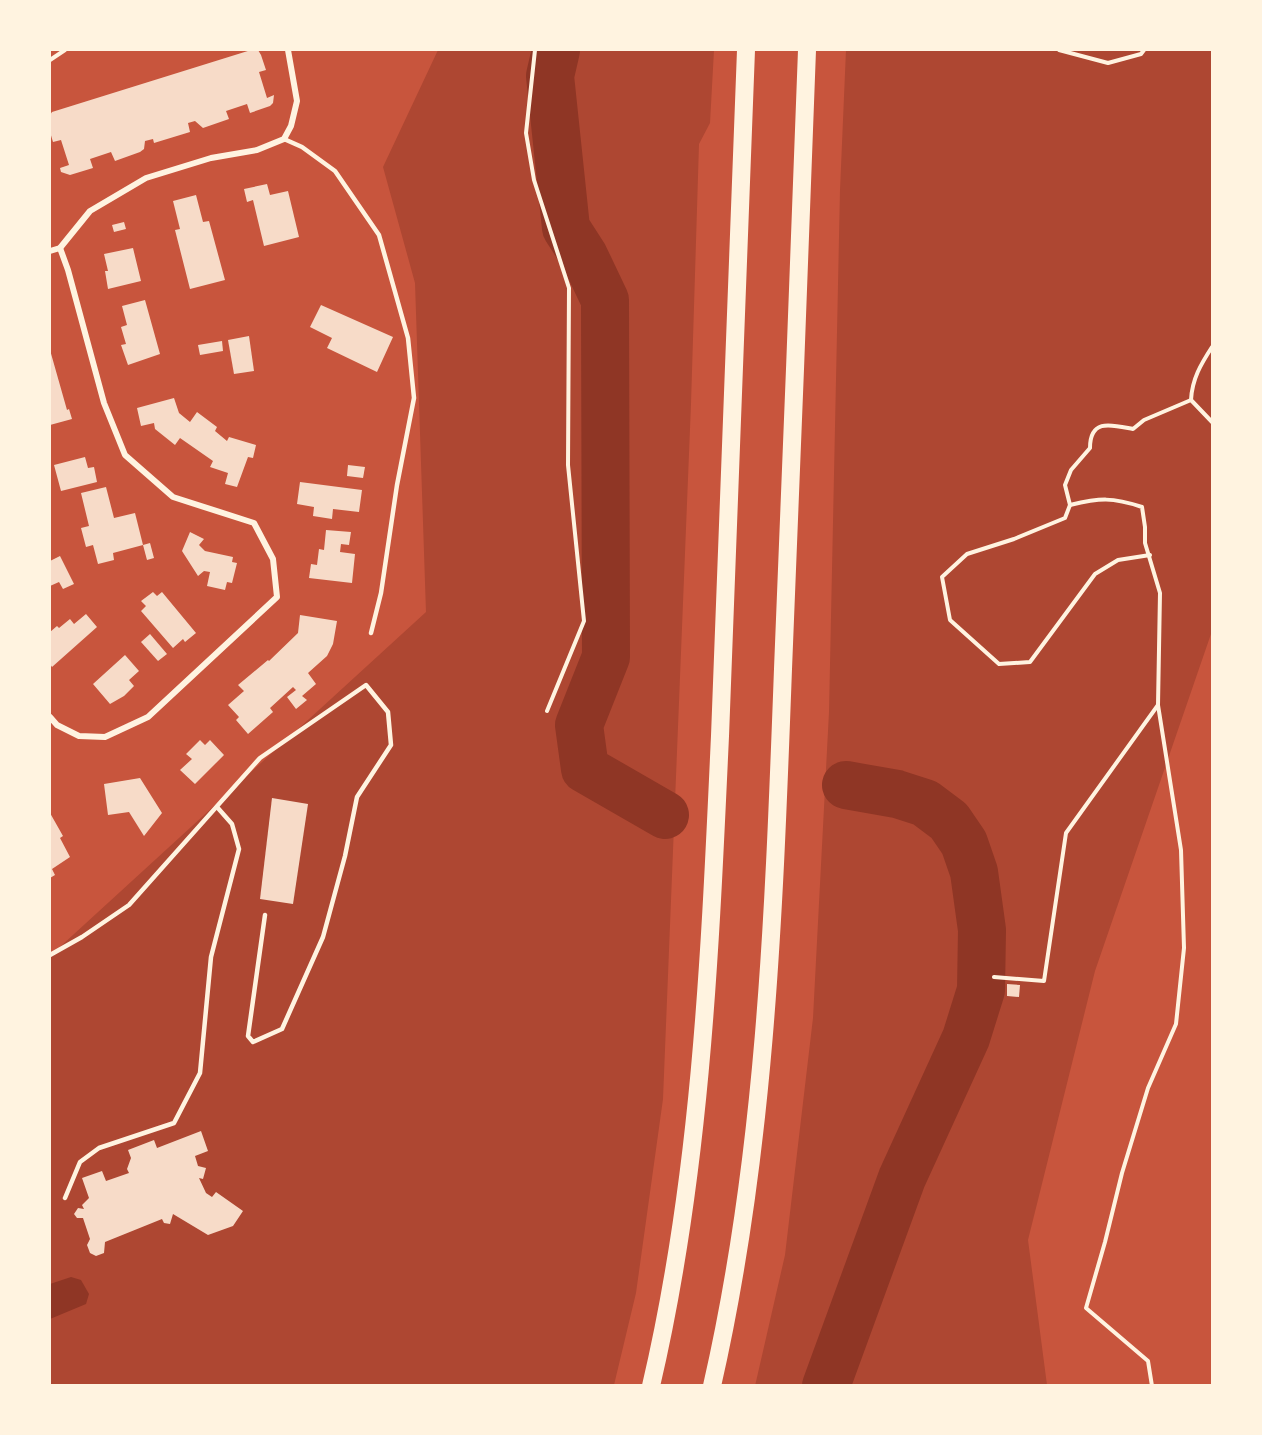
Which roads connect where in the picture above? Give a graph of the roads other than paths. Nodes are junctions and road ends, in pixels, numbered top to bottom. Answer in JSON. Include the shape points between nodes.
{"nodes":[{"id":1,"x":288,"y":50,"type":"edge"},
{"id":2,"x":746,"y":50,"type":"edge"},
{"id":3,"x":807,"y":50,"type":"edge"},
{"id":4,"x":284,"y":139,"type":"junction"},
{"id":5,"x":60,"y":248,"type":"junction"},
{"id":6,"x":50,"y":251,"type":"edge"},
{"id":7,"x":371,"y":633,"type":"dead end"},
{"id":8,"x":50,"y":717,"type":"edge"},
{"id":9,"x":217,"y":807,"type":"junction"},
{"id":10,"x":265,"y":915,"type":"dead end"},
{"id":11,"x":50,"y":955,"type":"edge"},
{"id":12,"x":65,"y":1198,"type":"dead end"},
{"id":13,"x":651,"y":1386,"type":"edge"},
{"id":14,"x":712,"y":1386,"type":"edge"}],
"edges":[{"from":1,"to":4,"type":"street","via":[[297,101]]},
{"from":2,"to":13,"type":"highway","via":[[712,907],[699,1080],[684,1206]]},
{"from":3,"to":14,"type":"highway","via":[[774,906],[756,1125],[737,1259]]},
{"from":4,"to":5,"type":"street","via":[[257,150],[212,158],[146,178],[90,211]]},
{"from":4,"to":7,"type":"lane","via":[[335,171],[379,235],[408,338],[414,398]]},
{"from":5,"to":6,"type":"street"},
{"from":5,"to":8,"type":"street","via":[[104,404],[125,455],[173,497],[254,524],[273,559],[277,597],[148,717],[105,737],[79,736]]},
{"from":9,"to":10,"type":"lane","via":[[260,758],[366,685],[388,712],[392,745],[357,797],[323,937],[282,1029],[253,1041],[248,1036]]},
{"from":9,"to":11,"type":"lane","via":[[129,905]]},
{"from":9,"to":12,"type":"lane","via":[[232,824],[239,849],[211,957],[200,1073],[174,1123],[99,1148],[80,1162]]}]}
